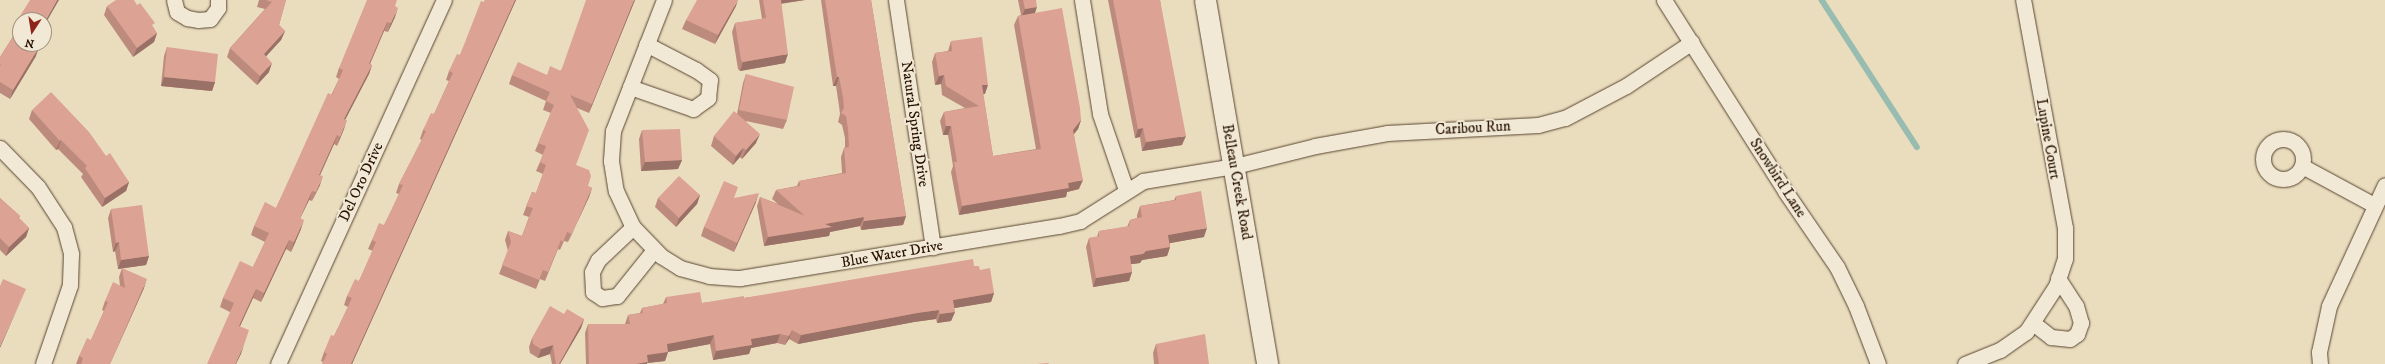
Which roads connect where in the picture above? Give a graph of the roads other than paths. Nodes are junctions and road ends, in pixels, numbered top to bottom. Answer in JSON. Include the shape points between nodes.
{"nodes":[{"id":1,"x":174,"y":0,"type":"edge"},
{"id":2,"x":218,"y":0,"type":"edge"},
{"id":3,"x":444,"y":0,"type":"edge"},
{"id":4,"x":664,"y":0,"type":"edge"},
{"id":5,"x":896,"y":0,"type":"edge"},
{"id":6,"x":1082,"y":0,"type":"edge"},
{"id":7,"x":1205,"y":0,"type":"edge"},
{"id":8,"x":1664,"y":0,"type":"edge"},
{"id":9,"x":2023,"y":0,"type":"edge"},
{"id":10,"x":1692,"y":42,"type":"junction"},
{"id":11,"x":646,"y":44,"type":"junction"},
{"id":12,"x":630,"y":87,"type":"junction"},
{"id":13,"x":0,"y":148,"type":"edge"},
{"id":14,"x":1235,"y":166,"type":"junction"},
{"id":15,"x":2302,"y":166,"type":"dead end"},
{"id":16,"x":2385,"y":185,"type":"edge"},
{"id":17,"x":1126,"y":190,"type":"junction"},
{"id":18,"x":2374,"y":205,"type":"junction"},
{"id":19,"x":633,"y":226,"type":"junction"},
{"id":20,"x":933,"y":247,"type":"junction"},
{"id":21,"x":654,"y":250,"type":"junction"},
{"id":22,"x":2058,"y":278,"type":"junction"},
{"id":23,"x":2033,"y":323,"type":"junction"},
{"id":24,"x":43,"y":364,"type":"edge"},
{"id":25,"x":278,"y":364,"type":"edge"},
{"id":26,"x":1267,"y":364,"type":"edge"},
{"id":27,"x":1878,"y":364,"type":"edge"},
{"id":28,"x":1964,"y":364,"type":"edge"},
{"id":29,"x":2320,"y":364,"type":"edge"}],
"edges":[{"from":1,"to":2,"type":"street","via":[[177,12],[187,18],[198,20],[210,18],[218,8]]},
{"from":3,"to":25,"type":"street","name":"Del Oro Drive"},
{"from":4,"to":11,"type":"street","name":"Blue Water Drive"},
{"from":5,"to":20,"type":"street","name":"Natural Spring Drive"},
{"from":6,"to":17,"type":"street","via":[[1100,114]]},
{"from":7,"to":14,"type":"main road","name":"Belleau Creek Road"},
{"from":8,"to":10,"type":"street","name":"Snowbird Lane"},
{"from":9,"to":22,"type":"street","name":"Lupine Court","via":[[2065,228],[2065,259]]},
{"from":10,"to":14,"type":"street","name":"Caribou Run","via":[[1626,86],[1565,118],[1538,125],[1387,132],[1315,146]]},
{"from":10,"to":27,"type":"street","name":"Snowbird Lane","via":[[1785,191],[1837,267],[1856,306]]},
{"from":11,"to":12,"type":"street","name":"Blue Water Drive"},
{"from":11,"to":12,"type":"street","via":[[710,80],[708,98],[693,109]]},
{"from":12,"to":19,"type":"street","name":"Blue Water Drive","via":[[612,131],[611,161],[616,191]]},
{"from":13,"to":24,"type":"street","via":[[38,188],[64,226],[71,254],[70,285]]},
{"from":14,"to":17,"type":"street","name":"Blue Water Drive","via":[[1143,181]]},
{"from":14,"to":26,"type":"main road","name":"Belleau Creek Road"},
{"from":15,"to":18,"type":"street"},
{"from":16,"to":18,"type":"street"},
{"from":17,"to":20,"type":"street","name":"Blue Water Drive","via":[[1080,221]]},
{"from":18,"to":29,"type":"street","via":[[2329,306],[2319,352]]},
{"from":19,"to":21,"type":"street","name":"Blue Water Drive"},
{"from":19,"to":21,"type":"street","via":[[598,260],[592,272],[593,292],[602,298],[617,296]]},
{"from":20,"to":21,"type":"street","name":"Blue Water Drive","via":[[740,278],[709,276],[680,268]]},
{"from":22,"to":23,"type":"street","name":"Lupine Court"},
{"from":22,"to":23,"type":"street","via":[[2076,306],[2081,323],[2077,334],[2070,338],[2051,337]]},
{"from":23,"to":28,"type":"street","name":"Lupine Court","via":[[2000,350]]}]}
